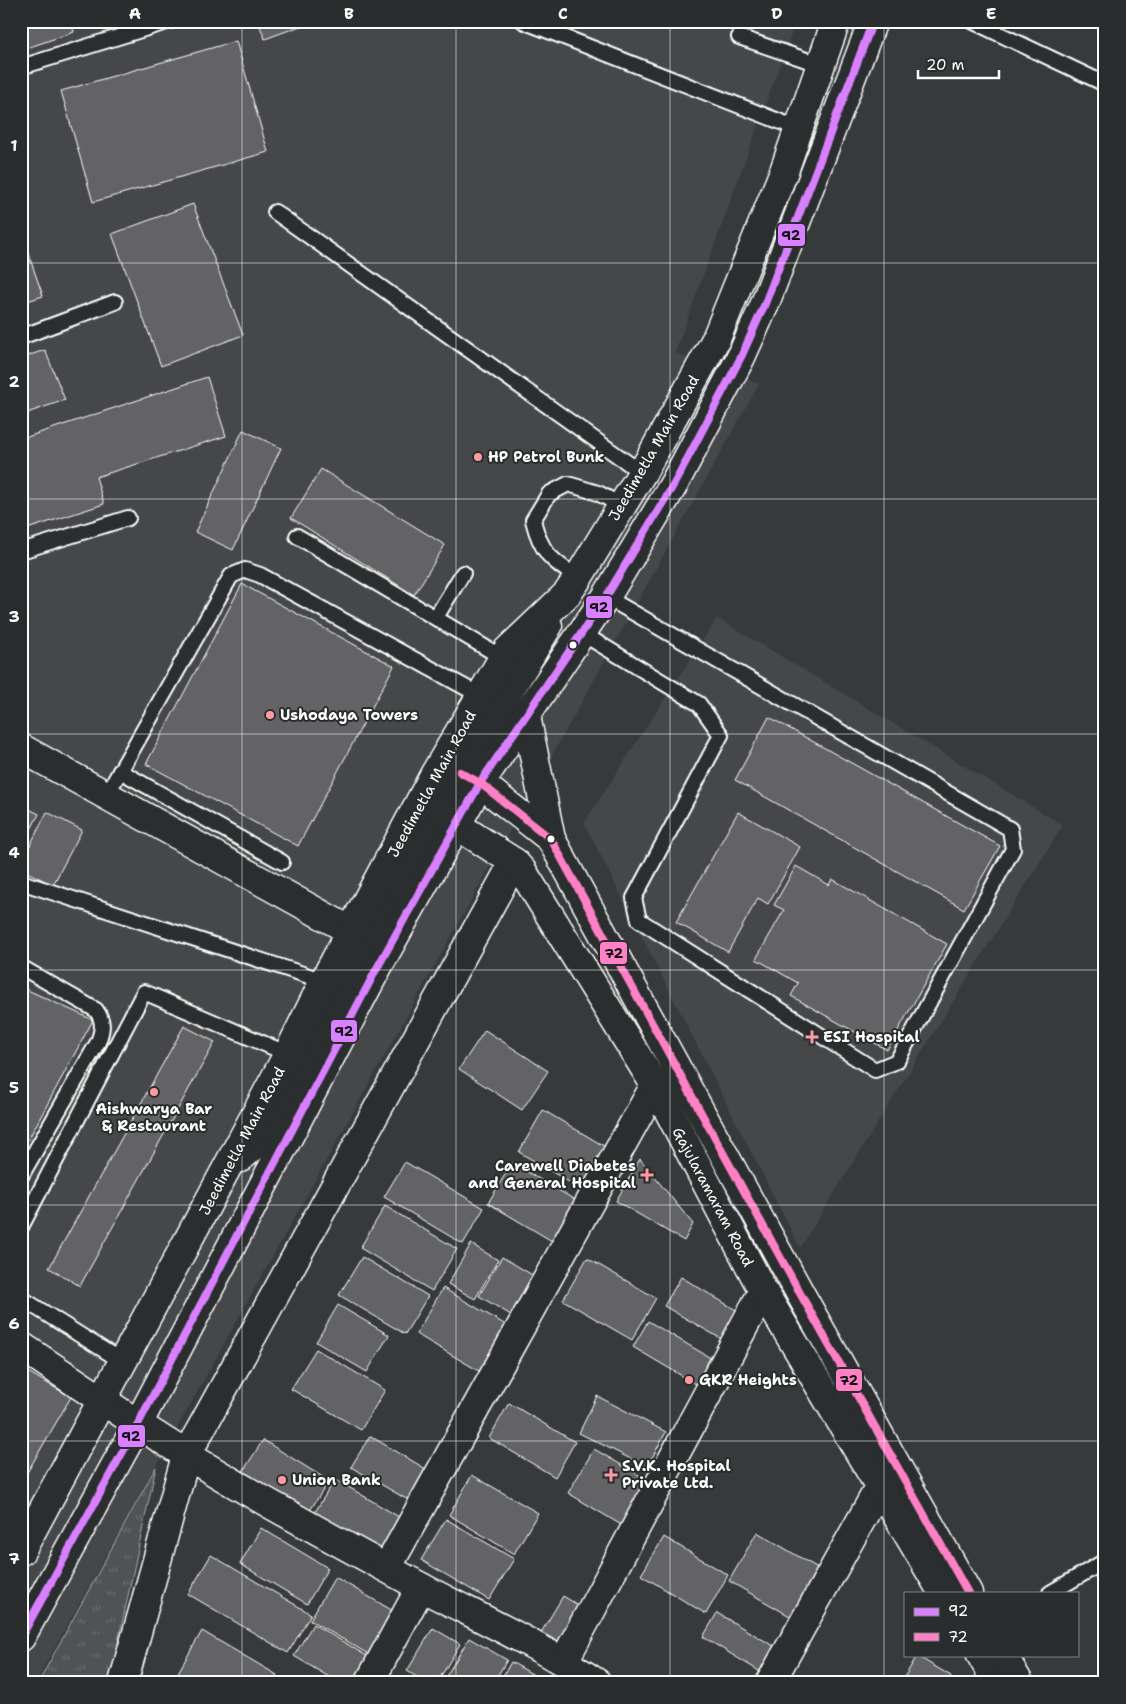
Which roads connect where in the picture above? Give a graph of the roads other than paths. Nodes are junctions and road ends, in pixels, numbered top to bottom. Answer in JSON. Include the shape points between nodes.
{"nodes":[{"id":1,"x":170,"y":21,"type":"edge"},
{"id":2,"x":523,"y":21,"type":"edge"},
{"id":3,"x":836,"y":21,"type":"edge"},
{"id":4,"x":873,"y":21,"type":"edge"},
{"id":5,"x":972,"y":21,"type":"edge"},
{"id":6,"x":738,"y":37,"type":"dead end"},
{"id":7,"x":821,"y":65,"type":"junction"},
{"id":8,"x":21,"y":67,"type":"edge"},
{"id":9,"x":1105,"y":84,"type":"edge"},
{"id":10,"x":799,"y":129,"type":"junction"},
{"id":11,"x":275,"y":212,"type":"dead end"},
{"id":12,"x":115,"y":302,"type":"dead end"},
{"id":13,"x":21,"y":337,"type":"edge"},
{"id":14,"x":642,"y":473,"type":"junction"},
{"id":15,"x":622,"y":506,"type":"junction"},
{"id":16,"x":128,"y":518,"type":"dead end"},
{"id":17,"x":297,"y":536,"type":"dead end"},
{"id":18,"x":21,"y":551,"type":"edge"},
{"id":19,"x":463,"y":573,"type":"dead end"},
{"id":20,"x":572,"y":586,"type":"junction"},
{"id":21,"x":606,"y":597,"type":"junction"},
{"id":22,"x":436,"y":617,"type":"junction"},
{"id":23,"x":583,"y":634,"type":"junction"},
{"id":24,"x":503,"y":658,"type":"junction"},
{"id":25,"x":481,"y":696,"type":"junction"},
{"id":26,"x":526,"y":716,"type":"junction"},
{"id":27,"x":21,"y":748,"type":"edge"},
{"id":28,"x":120,"y":771,"type":"junction"},
{"id":29,"x":470,"y":778,"type":"junction"},
{"id":30,"x":106,"y":796,"type":"junction"},
{"id":31,"x":182,"y":806,"type":"junction"},
{"id":32,"x":447,"y":818,"type":"junction"},
{"id":33,"x":169,"y":831,"type":"junction"},
{"id":34,"x":551,"y":839,"type":"junction"},
{"id":35,"x":282,"y":862,"type":"dead end"},
{"id":36,"x":514,"y":862,"type":"junction"},
{"id":37,"x":21,"y":882,"type":"edge"},
{"id":38,"x":350,"y":931,"type":"junction"},
{"id":39,"x":21,"y":967,"type":"edge"},
{"id":40,"x":324,"y":981,"type":"junction"},
{"id":41,"x":288,"y":1054,"type":"junction"},
{"id":42,"x":655,"y":1085,"type":"junction"},
{"id":43,"x":224,"y":1173,"type":"junction"},
{"id":44,"x":21,"y":1176,"type":"edge"},
{"id":45,"x":21,"y":1227,"type":"edge"},
{"id":46,"x":763,"y":1291,"type":"junction"},
{"id":47,"x":21,"y":1298,"type":"edge"},
{"id":48,"x":21,"y":1346,"type":"edge"},
{"id":49,"x":123,"y":1362,"type":"junction"},
{"id":50,"x":102,"y":1401,"type":"junction"},
{"id":51,"x":138,"y":1424,"type":"junction"},
{"id":52,"x":186,"y":1456,"type":"junction"},
{"id":53,"x":879,"y":1488,"type":"junction"},
{"id":54,"x":21,"y":1551,"type":"edge"},
{"id":55,"x":1105,"y":1561,"type":"edge"},
{"id":56,"x":387,"y":1568,"type":"junction"},
{"id":57,"x":421,"y":1586,"type":"junction"},
{"id":58,"x":942,"y":1592,"type":"edge"},
{"id":59,"x":967,"y":1592,"type":"edge"},
{"id":60,"x":1052,"y":1592,"type":"edge"},
{"id":61,"x":21,"y":1637,"type":"edge"},
{"id":62,"x":982,"y":1656,"type":"edge"},
{"id":63,"x":1004,"y":1656,"type":"edge"},
{"id":64,"x":564,"y":1661,"type":"junction"},
{"id":65,"x":123,"y":1683,"type":"edge"},
{"id":66,"x":370,"y":1683,"type":"edge"},
{"id":67,"x":597,"y":1683,"type":"edge"},
{"id":68,"x":770,"y":1683,"type":"edge"},
{"id":69,"x":997,"y":1683,"type":"edge"},
{"id":70,"x":1019,"y":1683,"type":"edge"}],
"edges":[{"from":1,"to":8,"type":"lane"},
{"from":2,"to":10,"type":"lane"},
{"from":3,"to":7,"type":"main road","name":"Jeedimetla Main Road"},
{"from":4,"to":21,"type":"main road","name":"Jeedimetla Main Road","via":[[764,306],[741,357],[674,484]]},
{"from":5,"to":9,"type":"lane"},
{"from":6,"to":7,"type":"lane"},
{"from":7,"to":10,"type":"main road","name":"Jeedimetla Main Road"},
{"from":10,"to":14,"type":"main road","name":"Jeedimetla Main Road","via":[[716,340]]},
{"from":11,"to":14,"type":"lane"},
{"from":12,"to":13,"type":"lane"},
{"from":14,"to":15,"type":"main road","name":"Jeedimetla Main Road"},
{"from":15,"to":20,"type":"main road","name":"Jeedimetla Main Road"},
{"from":15,"to":20,"type":"lane","via":[[598,493],[568,484],[550,494],[533,520],[538,541]]},
{"from":16,"to":18,"type":"lane"},
{"from":17,"to":22,"type":"lane"},
{"from":19,"to":22,"type":"lane"},
{"from":20,"to":24,"type":"main road","name":"Jeedimetla Main Road"},
{"from":20,"to":29,"type":"main road"},
{"from":21,"to":23,"type":"main road","name":"Jeedimetla Main Road"},
{"from":21,"to":23,"type":"lane","via":[[1010,829],[1013,849],[897,1061],[875,1070],[639,920],[634,898],[721,735],[699,704]]},
{"from":22,"to":24,"type":"lane"},
{"from":23,"to":26,"type":"main road","name":"Jeedimetla Main Road"},
{"from":24,"to":25,"type":"main road","name":"Jeedimetla Main Road"},
{"from":25,"to":28,"type":"lane","via":[[260,575],[245,570],[231,576]]},
{"from":25,"to":38,"type":"main road","name":"Jeedimetla Main Road","via":[[434,775]]},
{"from":26,"to":29,"type":"main road","name":"Jeedimetla Main Road"},
{"from":26,"to":34,"type":"main road"},
{"from":27,"to":30,"type":"main road"},
{"from":28,"to":30,"type":"lane"},
{"from":28,"to":31,"type":"lane"},
{"from":29,"to":32,"type":"main road","name":"Jeedimetla Main Road"},
{"from":29,"to":34,"type":"main road","name":"Gajularamaram Road"},
{"from":30,"to":33,"type":"main road"},
{"from":31,"to":33,"type":"lane"},
{"from":31,"to":35,"type":"lane"},
{"from":32,"to":36,"type":"main road","name":"Gajularamaram Road"},
{"from":32,"to":43,"type":"main road","via":[[268,1134]]},
{"from":32,"to":51,"type":"main road","name":"Jeedimetla Main Road","via":[[376,970]]},
{"from":33,"to":38,"type":"main road"},
{"from":34,"to":59,"type":"main road","name":"Gajularamaram Road"},
{"from":36,"to":42,"type":"main road","name":"Gajularamaram Road"},
{"from":36,"to":52,"type":"main road"},
{"from":37,"to":40,"type":"lane"},
{"from":38,"to":40,"type":"main road","name":"Jeedimetla Main Road"},
{"from":39,"to":44,"type":"lane","via":[[96,1010],[103,1029]]},
{"from":40,"to":41,"type":"main road","name":"Jeedimetla Main Road"},
{"from":41,"to":43,"type":"main road","name":"Jeedimetla Main Road"},
{"from":41,"to":45,"type":"lane","via":[[144,992]]},
{"from":42,"to":46,"type":"main road","name":"Gajularamaram Road"},
{"from":42,"to":56,"type":"main road"},
{"from":43,"to":49,"type":"main road","name":"Jeedimetla Main Road"},
{"from":46,"to":53,"type":"main road","name":"Gajularamaram Road"},
{"from":46,"to":64,"type":"main road"},
{"from":47,"to":49,"type":"lane"},
{"from":48,"to":50,"type":"main road"},
{"from":49,"to":50,"type":"main road","name":"Jeedimetla Main Road"},
{"from":50,"to":51,"type":"main road"},
{"from":50,"to":54,"type":"main road","name":"Jeedimetla Main Road"},
{"from":51,"to":52,"type":"main road"},
{"from":51,"to":61,"type":"main road","name":"Jeedimetla Main Road"},
{"from":52,"to":56,"type":"main road"},
{"from":52,"to":65,"type":"main road"},
{"from":53,"to":58,"type":"main road","name":"Gajularamaram Road"},
{"from":53,"to":68,"type":"main road"},
{"from":55,"to":60,"type":"lane"},
{"from":56,"to":57,"type":"main road"},
{"from":57,"to":64,"type":"main road"},
{"from":57,"to":66,"type":"main road"},
{"from":62,"to":69,"type":"main road"},
{"from":63,"to":70,"type":"main road"},
{"from":64,"to":67,"type":"main road"}]}
